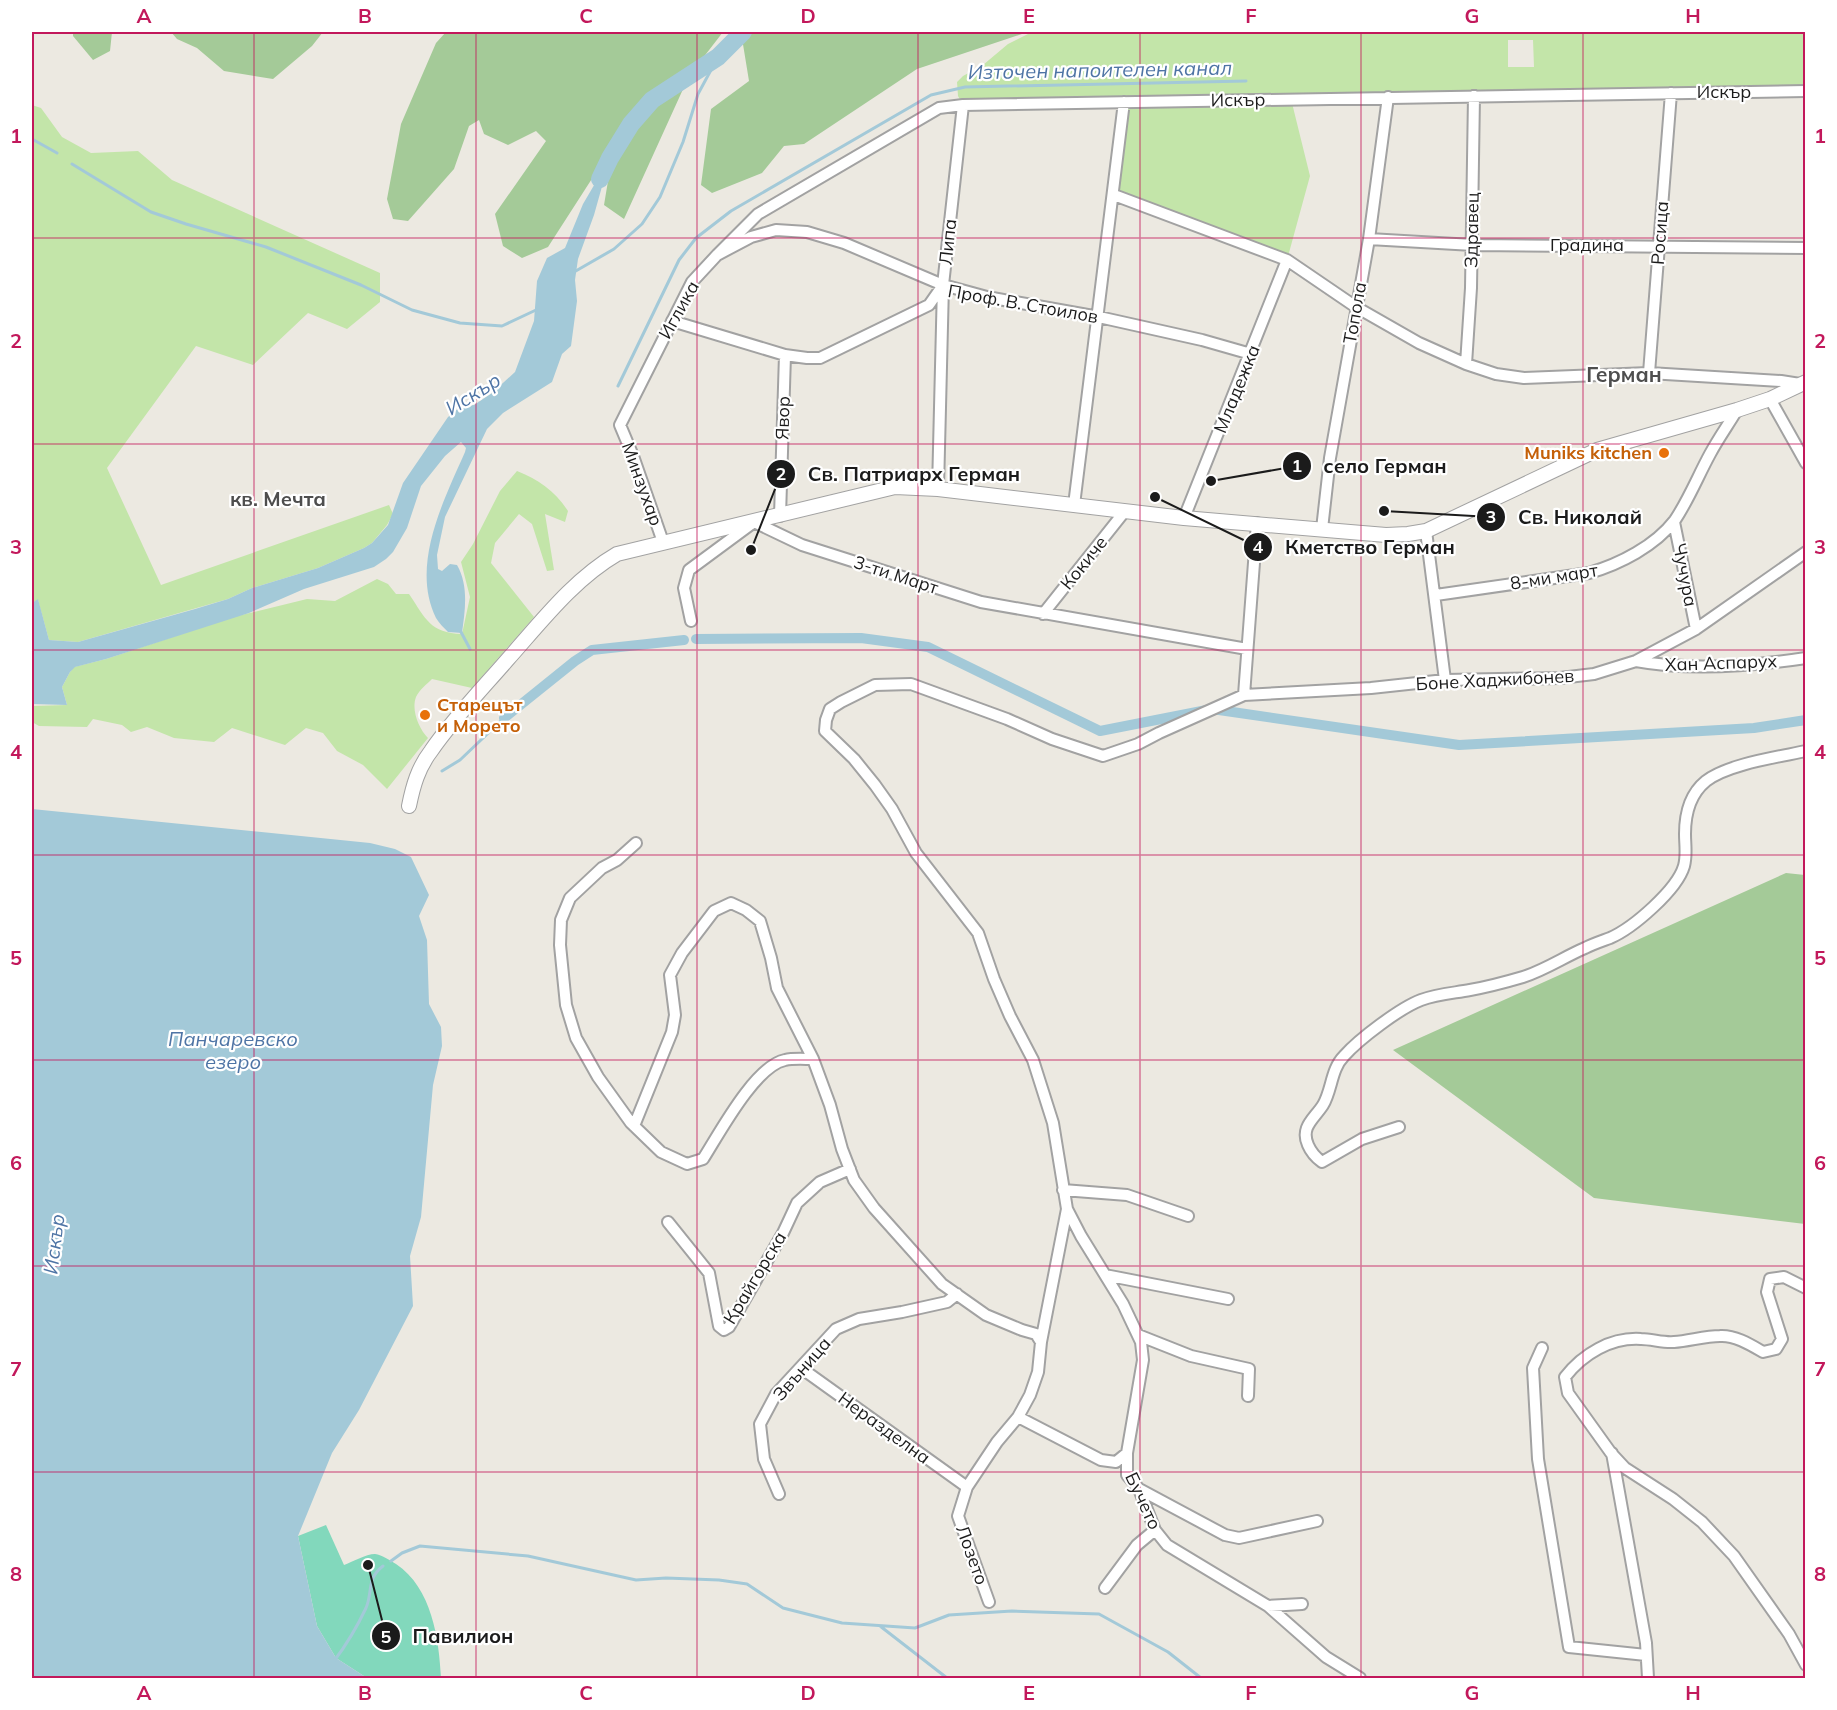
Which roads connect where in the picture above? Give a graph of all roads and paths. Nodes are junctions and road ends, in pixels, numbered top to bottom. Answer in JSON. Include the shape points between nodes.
{"nodes":[{"id":1,"x":1806,"y":91,"type":"edge"},
{"id":2,"x":1671,"y":93,"type":"junction"},
{"id":3,"x":1474,"y":96,"type":"junction"},
{"id":4,"x":1388,"y":97,"type":"junction"},
{"id":5,"x":1125,"y":102,"type":"junction"},
{"id":6,"x":963,"y":105,"type":"junction"},
{"id":7,"x":1114,"y":195,"type":"junction"},
{"id":8,"x":1369,"y":239,"type":"junction"},
{"id":9,"x":1473,"y":245,"type":"junction"},
{"id":10,"x":1659,"y":245,"type":"junction"},
{"id":11,"x":1806,"y":248,"type":"edge"},
{"id":12,"x":717,"y":255,"type":"junction"},
{"id":13,"x":1287,"y":260,"type":"junction"},
{"id":14,"x":943,"y":285,"type":"junction"},
{"id":15,"x":1356,"y":307,"type":"junction"},
{"id":16,"x":1099,"y":316,"type":"junction"},
{"id":17,"x":672,"y":321,"type":"junction"},
{"id":18,"x":1251,"y":354,"type":"junction"},
{"id":19,"x":785,"y":355,"type":"junction"},
{"id":20,"x":1466,"y":364,"type":"junction"},
{"id":21,"x":1649,"y":373,"type":"junction"},
{"id":22,"x":1803,"y":383,"type":"edge"},
{"id":23,"x":1770,"y":399,"type":"junction"},
{"id":24,"x":1737,"y":410,"type":"junction"},
{"id":25,"x":620,"y":425,"type":"joint"},
{"id":26,"x":1806,"y":463,"type":"edge"},
{"id":27,"x":938,"y":489,"type":"junction"},
{"id":28,"x":1074,"y":505,"type":"junction"},
{"id":29,"x":1125,"y":511,"type":"junction"},
{"id":30,"x":780,"y":516,"type":"junction"},
{"id":31,"x":1184,"y":518,"type":"junction"},
{"id":32,"x":754,"y":522,"type":"junction"},
{"id":33,"x":1674,"y":522,"type":"junction"},
{"id":34,"x":1257,"y":523,"type":"junction"},
{"id":35,"x":1322,"y":529,"type":"junction"},
{"id":36,"x":1426,"y":531,"type":"junction"},
{"id":37,"x":663,"y":542,"type":"junction"},
{"id":38,"x":1806,"y":552,"type":"edge"},
{"id":39,"x":1436,"y":595,"type":"junction"},
{"id":40,"x":1043,"y":614,"type":"junction"},
{"id":41,"x":691,"y":621,"type":"dead end"},
{"id":42,"x":1696,"y":629,"type":"junction"},
{"id":43,"x":1247,"y":649,"type":"junction"},
{"id":44,"x":1806,"y":658,"type":"edge"},
{"id":45,"x":1636,"y":661,"type":"junction"},
{"id":46,"x":1445,"y":680,"type":"junction"},
{"id":47,"x":1244,"y":695,"type":"junction"},
{"id":48,"x":1806,"y":751,"type":"edge"},
{"id":49,"x":409,"y":806,"type":"dead end"},
{"id":50,"x":636,"y":843,"type":"dead end"},
{"id":51,"x":813,"y":1059,"type":"junction"},
{"id":52,"x":634,"y":1126,"type":"junction"},
{"id":53,"x":1399,"y":1126,"type":"dead end"},
{"id":54,"x":850,"y":1168,"type":"junction"},
{"id":55,"x":1064,"y":1190,"type":"junction"},
{"id":56,"x":1067,"y":1209,"type":"junction"},
{"id":57,"x":1188,"y":1216,"type":"dead end"},
{"id":58,"x":668,"y":1222,"type":"dead end"},
{"id":59,"x":1105,"y":1275,"type":"junction"},
{"id":60,"x":1806,"y":1288,"type":"edge"},
{"id":61,"x":957,"y":1294,"type":"junction"},
{"id":62,"x":1228,"y":1299,"type":"dead end"},
{"id":63,"x":1138,"y":1335,"type":"junction"},
{"id":64,"x":1041,"y":1342,"type":"junction"},
{"id":65,"x":1542,"y":1347,"type":"dead end"},
{"id":66,"x":801,"y":1368,"type":"junction"},
{"id":67,"x":1248,"y":1396,"type":"dead end"},
{"id":68,"x":1017,"y":1417,"type":"junction"},
{"id":69,"x":1127,"y":1453,"type":"junction"},
{"id":70,"x":1611,"y":1453,"type":"junction"},
{"id":71,"x":967,"y":1487,"type":"junction"},
{"id":72,"x":1139,"y":1489,"type":"junction"},
{"id":73,"x":779,"y":1494,"type":"dead end"},
{"id":74,"x":1317,"y":1521,"type":"dead end"},
{"id":75,"x":1155,"y":1530,"type":"junction"},
{"id":76,"x":1105,"y":1588,"type":"dead end"},
{"id":77,"x":989,"y":1602,"type":"dead end"},
{"id":78,"x":1302,"y":1604,"type":"dead end"},
{"id":79,"x":1268,"y":1606,"type":"junction"},
{"id":80,"x":1646,"y":1655,"type":"junction"},
{"id":81,"x":1806,"y":1665,"type":"edge"},
{"id":82,"x":1360,"y":1678,"type":"edge"},
{"id":83,"x":1648,"y":1678,"type":"edge"}],
"edges":[{"from":1,"to":2,"type":"street","name":"Искър"},
{"from":2,"to":3,"type":"street","name":"Искър"},
{"from":2,"to":10,"type":"street","name":"Росица"},
{"from":3,"to":4,"type":"street","name":"Искър"},
{"from":3,"to":9,"type":"street","name":"Здравец"},
{"from":4,"to":5,"type":"street","name":"Искър"},
{"from":4,"to":8,"type":"street","name":"Топола"},
{"from":5,"to":6,"type":"street","name":"Искър"},
{"from":5,"to":7,"type":"street"},
{"from":6,"to":12,"type":"street","name":"Искър","via":[[939,108],[758,213]]},
{"from":6,"to":14,"type":"street","name":"Липа"},
{"from":7,"to":13,"type":"street"},
{"from":7,"to":16,"type":"street"},
{"from":8,"to":9,"type":"street","name":"Градина"},
{"from":8,"to":15,"type":"street","name":"Топола"},
{"from":9,"to":10,"type":"street","name":"Градина"},
{"from":9,"to":20,"type":"street","name":"Здравец"},
{"from":10,"to":11,"type":"street","name":"Градина"},
{"from":10,"to":21,"type":"street","name":"Росица"},
{"from":12,"to":14,"type":"street","name":"Иглика","via":[[751,237],[776,230],[807,231]]},
{"from":12,"to":17,"type":"street","name":"Иглика","via":[[692,282]]},
{"from":13,"to":15,"type":"street"},
{"from":13,"to":18,"type":"street","name":"Младежка"},
{"from":14,"to":16,"type":"street","name":"Проф. В. Стоилов","via":[[987,297]]},
{"from":14,"to":19,"type":"street","name":"Проф. В. Стоилов","via":[[928,305],[832,353],[820,358]]},
{"from":14,"to":27,"type":"street","name":"Липа"},
{"from":15,"to":20,"type":"street"},
{"from":15,"to":35,"type":"street","name":"Топола"},
{"from":16,"to":18,"type":"street","name":"Проф. В. Стоилов"},
{"from":16,"to":28,"type":"street"},
{"from":17,"to":19,"type":"street","name":"Проф. В. Стоилов"},
{"from":17,"to":25,"type":"street","name":"Иглика"},
{"from":18,"to":31,"type":"street","name":"Младежка"},
{"from":19,"to":30,"type":"street","name":"Явор"},
{"from":20,"to":21,"type":"street","via":[[1524,378]]},
{"from":21,"to":22,"type":"street"},
{"from":22,"to":23,"type":"street"},
{"from":23,"to":24,"type":"street"},
{"from":23,"to":26,"type":"street"},
{"from":24,"to":33,"type":"street","name":"8-ми март"},
{"from":24,"to":36,"type":"street","via":[[1597,450]]},
{"from":25,"to":37,"type":"street","name":"Минзухар"},
{"from":27,"to":28,"type":"street"},
{"from":27,"to":30,"type":"street","via":[[895,487]]},
{"from":28,"to":29,"type":"street"},
{"from":29,"to":31,"type":"street"},
{"from":29,"to":40,"type":"street","name":"Кокиче"},
{"from":30,"to":32,"type":"street"},
{"from":31,"to":34,"type":"street"},
{"from":32,"to":37,"type":"street"},
{"from":32,"to":40,"type":"street","name":"3-ти Март","via":[[802,545],[906,579],[981,602]]},
{"from":32,"to":41,"type":"street","via":[[689,570],[684,588]]},
{"from":33,"to":39,"type":"street","name":"8-ми март","via":[[1611,567]]},
{"from":33,"to":42,"type":"street","name":"Чучура"},
{"from":34,"to":35,"type":"street"},
{"from":34,"to":43,"type":"street"},
{"from":35,"to":36,"type":"street","via":[[1386,535]]},
{"from":36,"to":39,"type":"street"},
{"from":37,"to":49,"type":"street","via":[[617,554],[603,562],[556,605],[430,752],[414,781]]},
{"from":38,"to":42,"type":"street","name":"Боне Хаджибонев"},
{"from":39,"to":46,"type":"street"},
{"from":40,"to":43,"type":"street","name":"3-ти Март"},
{"from":42,"to":45,"type":"street","name":"Боне Хаджибонев"},
{"from":43,"to":47,"type":"street"},
{"from":44,"to":45,"type":"street","name":"Хан Аспарух","via":[[1682,666]]},
{"from":45,"to":46,"type":"street","name":"Боне Хаджибонев","via":[[1594,674],[1560,678]]},
{"from":46,"to":47,"type":"street","name":"Боне Хаджибонев"},
{"from":47,"to":55,"type":"street","name":"Боне Хаджибонев","via":[[1103,756],[911,684],[874,685],[830,709],[825,731],[875,785],[916,853],[978,933],[994,979],[1045,1093]]},
{"from":48,"to":53,"type":"street","via":[[1722,772],[1706,782],[1693,796],[1687,811],[1683,868],[1660,900],[1628,927],[1523,977],[1422,999],[1402,1009],[1344,1056],[1335,1068],[1323,1105],[1306,1128],[1305,1137],[1311,1152],[1322,1162],[1362,1139]]},
{"from":50,"to":52,"type":"street","via":[[570,898],[561,920],[560,945],[566,1005],[576,1038],[598,1077]]},
{"from":51,"to":52,"type":"street","via":[[783,1060],[760,1074],[703,1159],[687,1164],[661,1152]]},
{"from":51,"to":52,"type":"street","via":[[777,988],[760,921],[730,903],[714,910],[670,975],[675,1015],[672,1032]]},
{"from":51,"to":54,"type":"street"},
{"from":54,"to":58,"type":"street","name":"Крайгорска","via":[[820,1182],[796,1203],[783,1233],[724,1330],[719,1326],[709,1273]]},
{"from":54,"to":61,"type":"street","via":[[861,1190],[898,1236],[942,1284]]},
{"from":55,"to":56,"type":"street","name":"Боне Хаджибонев"},
{"from":55,"to":57,"type":"street","via":[[1127,1195]]},
{"from":56,"to":59,"type":"street"},
{"from":56,"to":64,"type":"street","name":"Лозето"},
{"from":59,"to":62,"type":"street"},
{"from":59,"to":63,"type":"street"},
{"from":60,"to":70,"type":"street","via":[[1784,1277],[1770,1279],[1767,1292],[1782,1339],[1776,1349],[1763,1352],[1722,1335],[1671,1342],[1638,1338],[1612,1343],[1575,1364],[1565,1377],[1568,1393]]},
{"from":61,"to":64,"type":"street","via":[[986,1315],[1036,1334]]},
{"from":61,"to":66,"type":"street","name":"Звъница","via":[[947,1302],[859,1319],[836,1329]]},
{"from":63,"to":67,"type":"street","via":[[1191,1356],[1249,1369]]},
{"from":63,"to":69,"type":"street","via":[[1143,1360]]},
{"from":64,"to":68,"type":"street","name":"Лозето","via":[[1038,1372]]},
{"from":65,"to":80,"type":"street","via":[[1533,1368],[1538,1459],[1569,1647]]},
{"from":66,"to":71,"type":"street","name":"Неразделна"},
{"from":66,"to":73,"type":"street","name":"Звъница","via":[[776,1394],[760,1424],[764,1459]]},
{"from":68,"to":69,"type":"street","via":[[1101,1460],[1116,1462]]},
{"from":68,"to":71,"type":"street","name":"Лозето"},
{"from":69,"to":72,"type":"street","name":"Бучето","via":[[1127,1475]]},
{"from":70,"to":80,"type":"street"},
{"from":70,"to":81,"type":"street","via":[[1625,1468],[1702,1522],[1734,1556],[1790,1634]]},
{"from":71,"to":77,"type":"street","name":"Лозето","via":[[958,1516]]},
{"from":72,"to":74,"type":"street","via":[[1225,1535],[1239,1538]]},
{"from":72,"to":75,"type":"street","name":"Бучето"},
{"from":75,"to":76,"type":"street","via":[[1137,1545]]},
{"from":75,"to":79,"type":"street","name":"Бучето","via":[[1167,1545]]},
{"from":78,"to":79,"type":"street"},
{"from":79,"to":82,"type":"street","via":[[1326,1657]]},
{"from":80,"to":83,"type":"street"}]}
